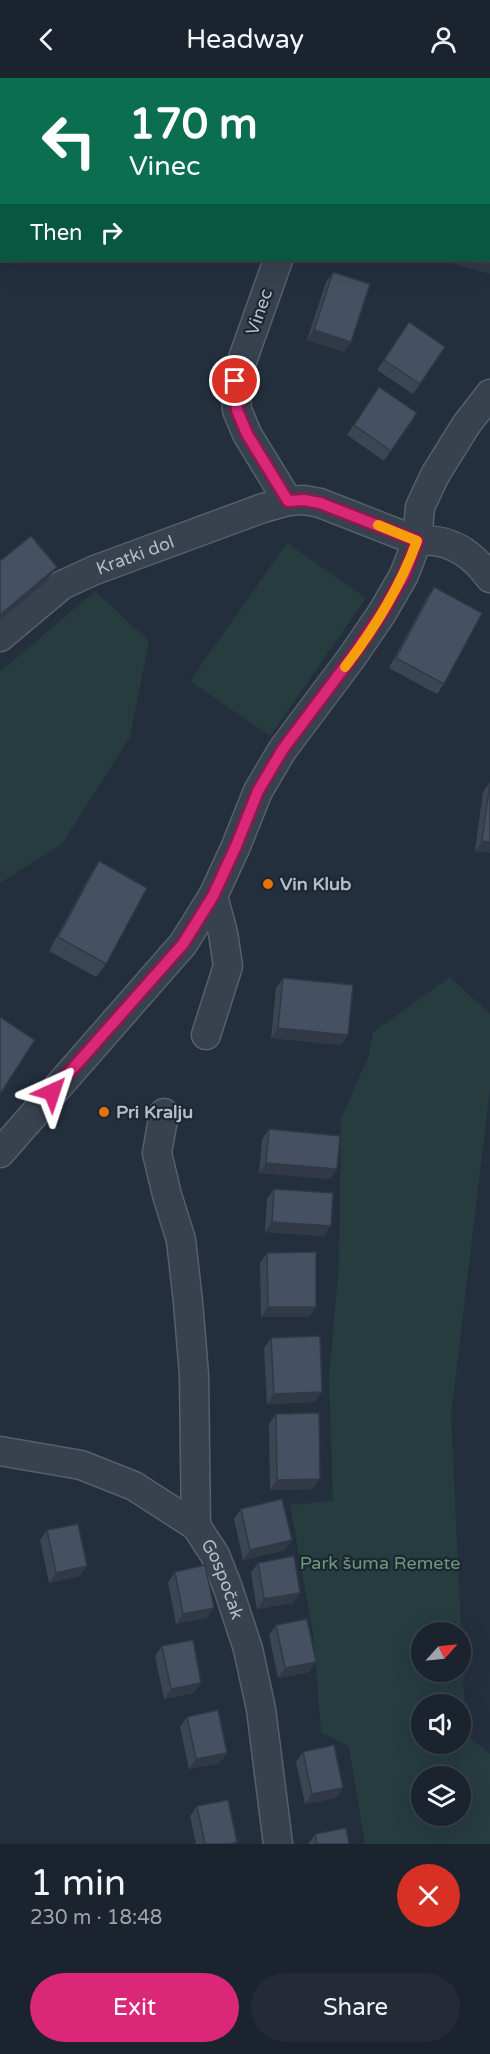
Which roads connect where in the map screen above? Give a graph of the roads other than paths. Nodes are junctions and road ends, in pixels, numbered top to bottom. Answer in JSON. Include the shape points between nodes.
{"nodes":[{"id":1,"x":278,"y":261,"type":"edge"},
{"id":2,"x":490,"y":394,"type":"edge"},
{"id":3,"x":288,"y":501,"type":"junction"},
{"id":4,"x":417,"y":541,"type":"junction"},
{"id":5,"x":490,"y":578,"type":"edge"},
{"id":6,"x":0,"y":637,"type":"edge"},
{"id":7,"x":213,"y":896,"type":"junction"},
{"id":8,"x":206,"y":1035,"type":"dead end"},
{"id":9,"x":164,"y":1113,"type":"dead end"},
{"id":10,"x":0,"y":1153,"type":"edge"},
{"id":11,"x":0,"y":1451,"type":"edge"},
{"id":12,"x":196,"y":1526,"type":"junction"},
{"id":13,"x":278,"y":1844,"type":"edge"}],
"edges":[{"from":1,"to":3,"type":"street","name":"Vinec","via":[[235,381],[237,410],[247,434]]},
{"from":2,"to":4,"type":"street","via":[[435,475],[420,507]]},
{"from":3,"to":4,"type":"street","via":[[320,503]]},
{"from":3,"to":6,"type":"street","name":"Kratki dol","via":[[62,585]]},
{"from":4,"to":5,"type":"street","via":[[445,542],[469,554]]},
{"from":4,"to":7,"type":"street","via":[[404,575],[382,613],[283,749],[258,791]]},
{"from":7,"to":8,"type":"street","via":[[228,966]]},
{"from":7,"to":10,"type":"street","via":[[183,944]]},
{"from":9,"to":12,"type":"street","via":[[157,1153],[180,1240],[189,1302]]},
{"from":11,"to":12,"type":"street","name":"Gospočak","via":[[81,1465],[134,1486]]},
{"from":12,"to":13,"type":"street","name":"Gospočak","via":[[219,1566],[248,1649],[261,1709]]}]}
